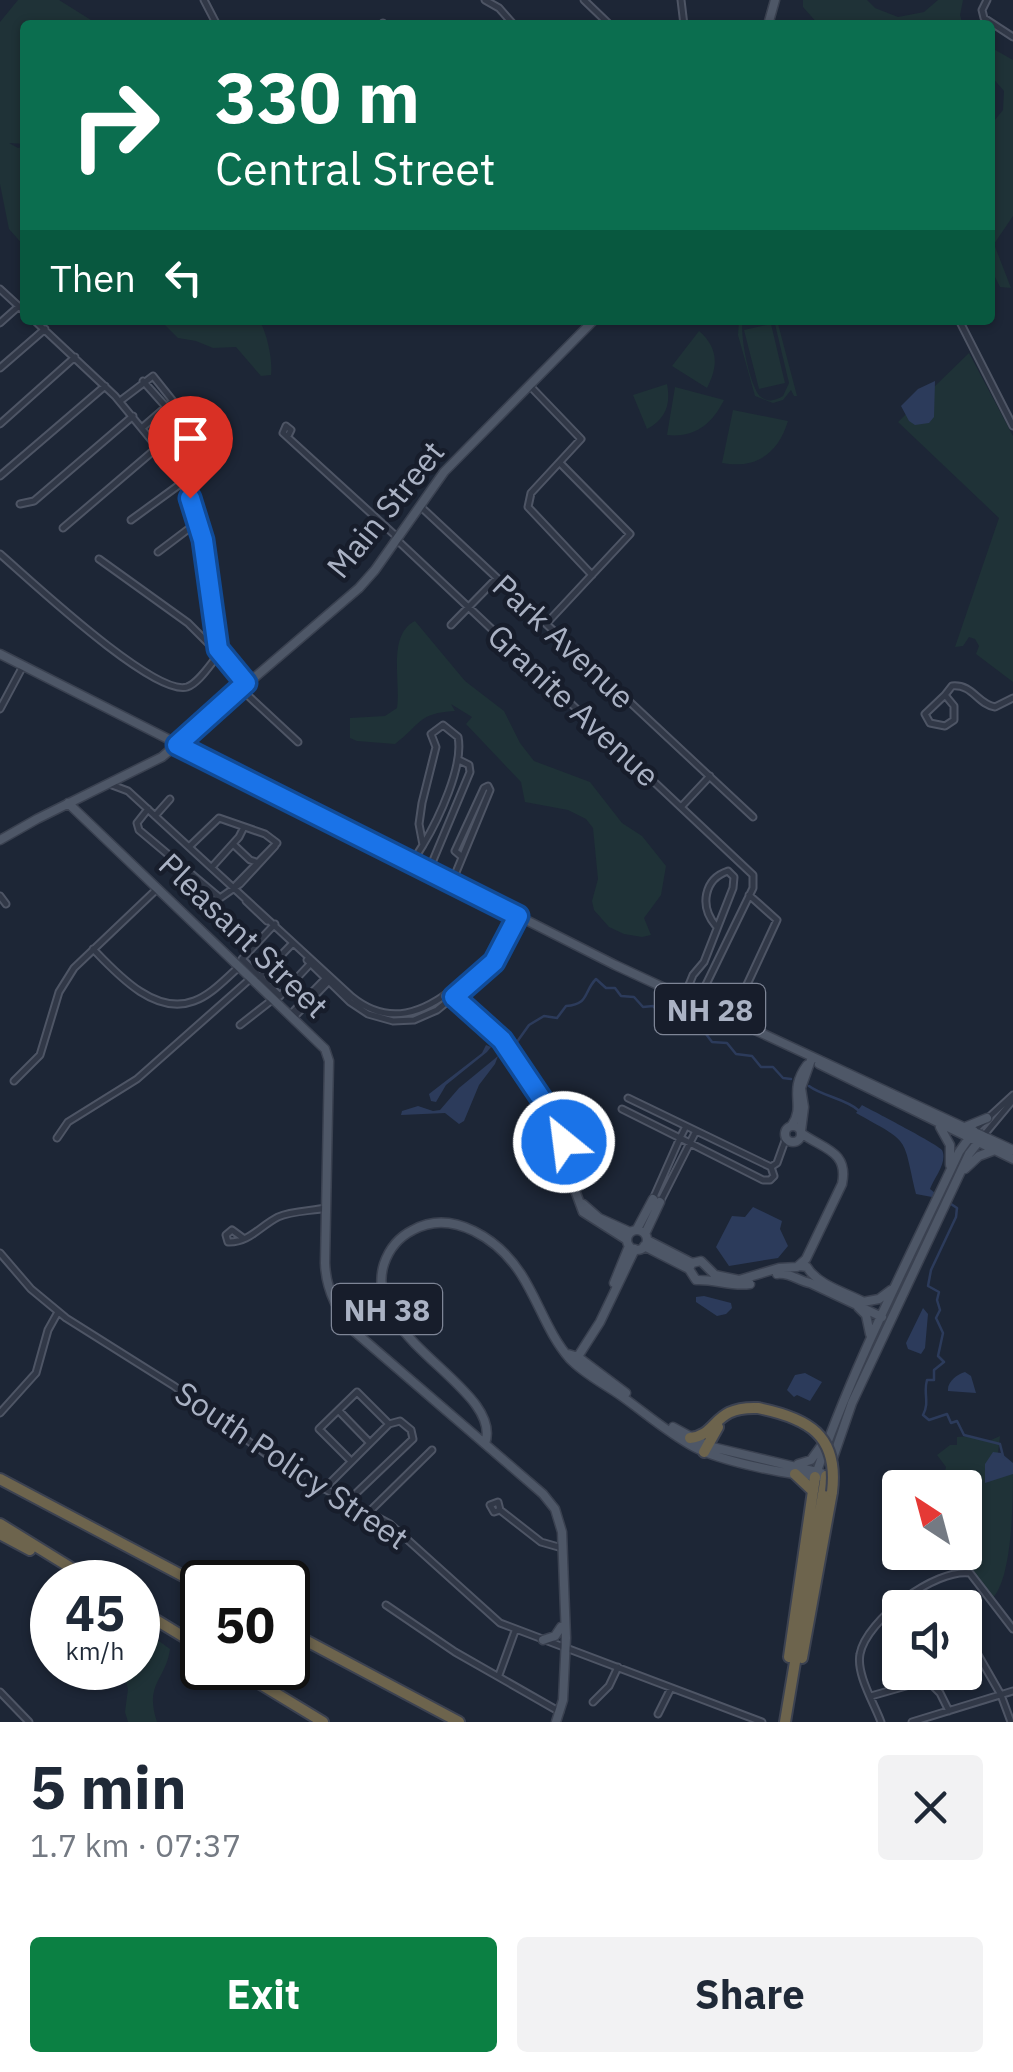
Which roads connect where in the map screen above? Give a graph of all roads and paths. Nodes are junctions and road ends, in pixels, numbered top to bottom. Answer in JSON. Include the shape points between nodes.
{"nodes":[{"id":1,"x":485,"y":0,"type":"edge"},
{"id":2,"x":584,"y":0,"type":"edge"},
{"id":3,"x":510,"y":20,"type":"edge"},
{"id":4,"x":605,"y":20,"type":"edge"},
{"id":5,"x":0,"y":289,"type":"edge"},
{"id":6,"x":20,"y":307,"type":"edge"},
{"id":7,"x":39,"y":325,"type":"edge"},
{"id":8,"x":589,"y":325,"type":"edge"},
{"id":9,"x":961,"y":325,"type":"edge"},
{"id":10,"x":44,"y":330,"type":"junction"},
{"id":11,"x":74,"y":357,"type":"junction"},
{"id":12,"x":0,"y":368,"type":"edge"},
{"id":13,"x":105,"y":386,"type":"junction"},
{"id":14,"x":530,"y":386,"type":"junction"},
{"id":15,"x":120,"y":401,"type":"junction"},
{"id":16,"x":133,"y":416,"type":"junction"},
{"id":17,"x":0,"y":424,"type":"edge"},
{"id":18,"x":1013,"y":426,"type":"edge"},
{"id":19,"x":144,"y":428,"type":"junction"},
{"id":20,"x":288,"y":436,"type":"dead end"},
{"id":21,"x":159,"y":446,"type":"junction"},
{"id":22,"x":560,"y":463,"type":"junction"},
{"id":23,"x":0,"y":476,"type":"edge"},
{"id":24,"x":182,"y":482,"type":"junction"},
{"id":25,"x":20,"y":504,"type":"dead end"},
{"id":26,"x":418,"y":506,"type":"junction"},
{"id":27,"x":131,"y":520,"type":"dead end"},
{"id":28,"x":199,"y":520,"type":"junction"},
{"id":29,"x":63,"y":528,"type":"dead end"},
{"id":30,"x":397,"y":538,"type":"junction"},
{"id":31,"x":158,"y":552,"type":"dead end"},
{"id":32,"x":0,"y":554,"type":"edge"},
{"id":33,"x":100,"y":559,"type":"dead end"},
{"id":34,"x":592,"y":574,"type":"junction"},
{"id":35,"x":497,"y":578,"type":"junction"},
{"id":36,"x":469,"y":607,"type":"junction"},
{"id":37,"x":546,"y":624,"type":"junction"},
{"id":38,"x":452,"y":625,"type":"dead end"},
{"id":39,"x":0,"y":654,"type":"edge"},
{"id":40,"x":219,"y":654,"type":"junction"},
{"id":41,"x":23,"y":666,"type":"junction"},
{"id":42,"x":243,"y":685,"type":"junction"},
{"id":43,"x":945,"y":695,"type":"junction"},
{"id":44,"x":1013,"y":698,"type":"edge"},
{"id":45,"x":0,"y":709,"type":"edge"},
{"id":46,"x":298,"y":742,"type":"dead end"},
{"id":47,"x":177,"y":745,"type":"junction"},
{"id":48,"x":459,"y":760,"type":"junction"},
{"id":49,"x":129,"y":774,"type":"junction"},
{"id":50,"x":710,"y":776,"type":"junction"},
{"id":51,"x":109,"y":784,"type":"junction"},
{"id":52,"x":449,"y":786,"type":"junction"},
{"id":53,"x":128,"y":792,"type":"junction"},
{"id":54,"x":462,"y":792,"type":"junction"},
{"id":55,"x":170,"y":799,"type":"dead end"},
{"id":56,"x":68,"y":803,"type":"junction"},
{"id":57,"x":682,"y":806,"type":"junction"},
{"id":58,"x":148,"y":809,"type":"junction"},
{"id":59,"x":154,"y":816,"type":"junction"},
{"id":60,"x":753,"y":817,"type":"dead end"},
{"id":61,"x":244,"y":826,"type":"junction"},
{"id":62,"x":0,"y":840,"type":"edge"},
{"id":63,"x":232,"y":844,"type":"junction"},
{"id":64,"x":276,"y":844,"type":"junction"},
{"id":65,"x":423,"y":845,"type":"junction"},
{"id":66,"x":190,"y":847,"type":"junction"},
{"id":67,"x":461,"y":856,"type":"junction"},
{"id":68,"x":413,"y":861,"type":"junction"},
{"id":69,"x":253,"y":863,"type":"junction"},
{"id":70,"x":212,"y":867,"type":"junction"},
{"id":71,"x":428,"y":870,"type":"junction"},
{"id":72,"x":452,"y":882,"type":"junction"},
{"id":73,"x":158,"y":887,"type":"junction"},
{"id":74,"x":234,"y":888,"type":"junction"},
{"id":75,"x":749,"y":895,"type":"junction"},
{"id":76,"x":0,"y":896,"type":"edge"},
{"id":77,"x":6,"y":904,"type":"dead end"},
{"id":78,"x":516,"y":914,"type":"junction"},
{"id":79,"x":274,"y":925,"type":"junction"},
{"id":80,"x":716,"y":926,"type":"junction"},
{"id":81,"x":293,"y":944,"type":"junction"},
{"id":82,"x":93,"y":949,"type":"junction"},
{"id":83,"x":241,"y":962,"type":"junction"},
{"id":84,"x":312,"y":962,"type":"junction"},
{"id":85,"x":701,"y":966,"type":"junction"},
{"id":86,"x":712,"y":972,"type":"junction"},
{"id":87,"x":256,"y":977,"type":"junction"},
{"id":88,"x":329,"y":978,"type":"junction"},
{"id":89,"x":277,"y":996,"type":"junction"},
{"id":90,"x":449,"y":997,"type":"junction"},
{"id":91,"x":684,"y":998,"type":"junction"},
{"id":92,"x":697,"y":1003,"type":"junction"},
{"id":93,"x":264,"y":1006,"type":"junction"},
{"id":94,"x":255,"y":1013,"type":"junction"},
{"id":95,"x":271,"y":1013,"type":"dead end"},
{"id":96,"x":293,"y":1016,"type":"junction"},
{"id":97,"x":731,"y":1019,"type":"junction"},
{"id":98,"x":261,"y":1021,"type":"dead end"},
{"id":99,"x":240,"y":1025,"type":"dead end"},
{"id":100,"x":812,"y":1058,"type":"junction"},
{"id":101,"x":14,"y":1081,"type":"dead end"},
{"id":102,"x":628,"y":1098,"type":"dead end"},
{"id":103,"x":1013,"y":1098,"type":"edge"},
{"id":104,"x":622,"y":1110,"type":"dead end"},
{"id":105,"x":987,"y":1118,"type":"joint"},
{"id":106,"x":937,"y":1123,"type":"junction"},
{"id":107,"x":686,"y":1126,"type":"junction"},
{"id":108,"x":696,"y":1130,"type":"junction"},
{"id":109,"x":795,"y":1135,"type":"junction"},
{"id":110,"x":974,"y":1135,"type":"junction"},
{"id":111,"x":56,"y":1138,"type":"dead end"},
{"id":112,"x":680,"y":1138,"type":"junction"},
{"id":113,"x":690,"y":1143,"type":"junction"},
{"id":114,"x":995,"y":1150,"type":"junction"},
{"id":115,"x":1013,"y":1150,"type":"edge"},
{"id":116,"x":1013,"y":1159,"type":"edge"},
{"id":117,"x":773,"y":1170,"type":"junction"},
{"id":118,"x":949,"y":1173,"type":"junction"},
{"id":119,"x":956,"y":1180,"type":"junction"},
{"id":120,"x":656,"y":1200,"type":"junction"},
{"id":121,"x":326,"y":1208,"type":"junction"},
{"id":122,"x":816,"y":1237,"type":"junction"},
{"id":123,"x":243,"y":1238,"type":"dead end"},
{"id":124,"x":637,"y":1240,"type":"junction"},
{"id":125,"x":0,"y":1253,"type":"edge"},
{"id":126,"x":691,"y":1266,"type":"junction"},
{"id":127,"x":799,"y":1266,"type":"junction"},
{"id":128,"x":708,"y":1267,"type":"junction"},
{"id":129,"x":806,"y":1277,"type":"junction"},
{"id":130,"x":702,"y":1280,"type":"junction"},
{"id":131,"x":897,"y":1283,"type":"junction"},
{"id":132,"x":859,"y":1303,"type":"junction"},
{"id":133,"x":58,"y":1312,"type":"junction"},
{"id":134,"x":882,"y":1314,"type":"junction"},
{"id":135,"x":892,"y":1319,"type":"junction"},
{"id":136,"x":870,"y":1340,"type":"junction"},
{"id":137,"x":573,"y":1357,"type":"junction"},
{"id":138,"x":742,"y":1408,"type":"junction"},
{"id":139,"x":339,"y":1410,"type":"junction"},
{"id":140,"x":0,"y":1413,"type":"edge"},
{"id":141,"x":388,"y":1424,"type":"junction"},
{"id":142,"x":831,"y":1430,"type":"junction"},
{"id":143,"x":690,"y":1438,"type":"junction"},
{"id":144,"x":370,"y":1442,"type":"junction"},
{"id":145,"x":485,"y":1444,"type":"junction"},
{"id":146,"x":706,"y":1449,"type":"junction"},
{"id":147,"x":432,"y":1450,"type":"dead end"},
{"id":148,"x":350,"y":1460,"type":"junction"},
{"id":149,"x":793,"y":1470,"type":"junction"},
{"id":150,"x":820,"y":1475,"type":"junction"},
{"id":151,"x":0,"y":1479,"type":"edge"},
{"id":152,"x":324,"y":1489,"type":"junction"},
{"id":153,"x":813,"y":1491,"type":"junction"},
{"id":154,"x":348,"y":1501,"type":"junction"},
{"id":155,"x":500,"y":1510,"type":"dead end"},
{"id":156,"x":370,"y":1511,"type":"junction"},
{"id":157,"x":0,"y":1524,"type":"edge"},
{"id":158,"x":0,"y":1534,"type":"edge"},
{"id":159,"x":562,"y":1548,"type":"junction"},
{"id":160,"x":49,"y":1560,"type":"edge"},
{"id":161,"x":56,"y":1560,"type":"edge"},
{"id":162,"x":562,"y":1570,"type":"junction"},
{"id":163,"x":180,"y":1574,"type":"edge"},
{"id":164,"x":386,"y":1605,"type":"dead end"},
{"id":165,"x":802,"y":1625,"type":"junction"},
{"id":166,"x":561,"y":1627,"type":"junction"},
{"id":167,"x":1013,"y":1629,"type":"edge"},
{"id":168,"x":515,"y":1631,"type":"junction"},
{"id":169,"x":543,"y":1640,"type":"junction"},
{"id":170,"x":310,"y":1644,"type":"edge"},
{"id":171,"x":564,"y":1645,"type":"junction"},
{"id":172,"x":803,"y":1653,"type":"junction"},
{"id":173,"x":982,"y":1662,"type":"edge"},
{"id":174,"x":618,"y":1667,"type":"junction"},
{"id":175,"x":498,"y":1676,"type":"junction"},
{"id":176,"x":671,"y":1688,"type":"junction"},
{"id":177,"x":270,"y":1690,"type":"edge"},
{"id":178,"x":679,"y":1691,"type":"junction"},
{"id":179,"x":1013,"y":1691,"type":"edge"},
{"id":180,"x":0,"y":1692,"type":"edge"},
{"id":181,"x":1001,"y":1695,"type":"junction"},
{"id":182,"x":871,"y":1696,"type":"junction"},
{"id":183,"x":667,"y":1698,"type":"junction"},
{"id":184,"x":593,"y":1702,"type":"dead end"},
{"id":185,"x":949,"y":1711,"type":"junction"},
{"id":186,"x":560,"y":1712,"type":"junction"},
{"id":187,"x":658,"y":1714,"type":"dead end"},
{"id":188,"x":939,"y":1714,"type":"junction"},
{"id":189,"x":786,"y":1719,"type":"edge"},
{"id":190,"x":38,"y":1721,"type":"edge"},
{"id":191,"x":30,"y":1722,"type":"edge"},
{"id":192,"x":323,"y":1722,"type":"edge"},
{"id":193,"x":458,"y":1722,"type":"edge"},
{"id":194,"x":556,"y":1722,"type":"edge"},
{"id":195,"x":762,"y":1722,"type":"edge"},
{"id":196,"x":881,"y":1722,"type":"edge"},
{"id":197,"x":912,"y":1722,"type":"edge"},
{"id":198,"x":944,"y":1722,"type":"edge"},
{"id":199,"x":1011,"y":1722,"type":"edge"}],
"edges":[{"from":1,"to":3,"type":"street"},
{"from":2,"to":4,"type":"street"},
{"from":5,"to":6,"type":"street"},
{"from":7,"to":10,"type":"street"},
{"from":8,"to":14,"type":"main road","name":"Main Street"},
{"from":9,"to":18,"type":"street"},
{"from":10,"to":11,"type":"street"},
{"from":10,"to":12,"type":"street"},
{"from":11,"to":13,"type":"street"},
{"from":11,"to":17,"type":"street"},
{"from":13,"to":15,"type":"street"},
{"from":13,"to":23,"type":"street"},
{"from":14,"to":22,"type":"street","via":[[580,438]]},
{"from":14,"to":26,"type":"main road","name":"Main Street"},
{"from":15,"to":16,"type":"street"},
{"from":15,"to":19,"type":"street","via":[[153,376],[173,400]]},
{"from":16,"to":19,"type":"street"},
{"from":16,"to":25,"type":"street","via":[[34,501]]},
{"from":19,"to":21,"type":"street"},
{"from":20,"to":30,"type":"street","name":"Granite Avenue"},
{"from":21,"to":24,"type":"street"},
{"from":21,"to":29,"type":"street"},
{"from":22,"to":34,"type":"street","via":[[530,492],[528,506]]},
{"from":22,"to":34,"type":"street","via":[[630,534]]},
{"from":24,"to":27,"type":"street"},
{"from":24,"to":28,"type":"street"},
{"from":26,"to":30,"type":"main road","name":"Main Street"},
{"from":26,"to":35,"type":"street","name":"Park Avenue"},
{"from":28,"to":31,"type":"street"},
{"from":28,"to":40,"type":"street"},
{"from":30,"to":36,"type":"street","name":"Granite Avenue"},
{"from":30,"to":42,"type":"main road","name":"Main Street","via":[[365,582]]},
{"from":32,"to":40,"type":"street","via":[[69,616],[159,679],[188,686]]},
{"from":33,"to":40,"type":"street"},
{"from":34,"to":37,"type":"street"},
{"from":35,"to":36,"type":"street"},
{"from":35,"to":37,"type":"street","name":"Park Avenue"},
{"from":36,"to":38,"type":"street"},
{"from":36,"to":57,"type":"street","name":"Granite Avenue"},
{"from":37,"to":50,"type":"street","name":"Park Avenue"},
{"from":39,"to":41,"type":"main road","number":"NH 28"},
{"from":40,"to":42,"type":"street"},
{"from":41,"to":45,"type":"street"},
{"from":41,"to":47,"type":"main road","number":"NH 28"},
{"from":42,"to":46,"type":"street"},
{"from":42,"to":47,"type":"main road","name":"Main Street"},
{"from":43,"to":43,"type":"street","via":[[925,714],[930,723],[954,720]]},
{"from":43,"to":44,"type":"street","via":[[963,686],[995,708]]},
{"from":47,"to":49,"type":"main road","name":"Main Street"},
{"from":47,"to":68,"type":"main road","number":"NH 28"},
{"from":48,"to":52,"type":"street"},
{"from":48,"to":54,"type":"street","via":[[470,770]]},
{"from":48,"to":65,"type":"street","via":[[458,738],[438,726],[419,824]]},
{"from":49,"to":51,"type":"main road","name":"Main Street"},
{"from":49,"to":53,"type":"street"},
{"from":50,"to":57,"type":"street"},
{"from":50,"to":60,"type":"street","name":"Park Avenue"},
{"from":51,"to":53,"type":"street"},
{"from":51,"to":56,"type":"main road","name":"Main Street"},
{"from":52,"to":54,"type":"street"},
{"from":52,"to":65,"type":"street"},
{"from":53,"to":58,"type":"street"},
{"from":54,"to":71,"type":"street"},
{"from":55,"to":59,"type":"street"},
{"from":56,"to":62,"type":"main road","name":"Main Street"},
{"from":56,"to":73,"type":"main road","name":"Pleasant Street"},
{"from":57,"to":75,"type":"street","name":"Granite Avenue","via":[[751,872]]},
{"from":58,"to":59,"type":"street"},
{"from":58,"to":74,"type":"street","via":[[139,830],[216,897]]},
{"from":59,"to":66,"type":"street"},
{"from":61,"to":63,"type":"street"},
{"from":61,"to":64,"type":"street"},
{"from":61,"to":66,"type":"street","via":[[216,819]]},
{"from":63,"to":69,"type":"street"},
{"from":63,"to":70,"type":"street"},
{"from":64,"to":69,"type":"street"},
{"from":64,"to":74,"type":"street"},
{"from":65,"to":68,"type":"street"},
{"from":66,"to":70,"type":"street"},
{"from":67,"to":67,"type":"street","via":[[490,790],[488,786],[455,851]]},
{"from":67,"to":72,"type":"street"},
{"from":68,"to":71,"type":"main road","number":"NH 28"},
{"from":69,"to":74,"type":"street"},
{"from":70,"to":74,"type":"street"},
{"from":71,"to":72,"type":"main road","number":"NH 28"},
{"from":72,"to":78,"type":"main road","number":"NH 28"},
{"from":73,"to":82,"type":"street"},
{"from":73,"to":83,"type":"main road","name":"Pleasant Street"},
{"from":74,"to":79,"type":"street"},
{"from":75,"to":86,"type":"street"},
{"from":75,"to":97,"type":"street","via":[[777,920]]},
{"from":76,"to":77,"type":"street"},
{"from":78,"to":90,"type":"street","via":[[486,962]]},
{"from":78,"to":91,"type":"main road","number":"NH 28"},
{"from":79,"to":81,"type":"street"},
{"from":79,"to":83,"type":"street"},
{"from":80,"to":80,"type":"street","via":[[704,900],[728,871],[734,884]]},
{"from":80,"to":85,"type":"street"},
{"from":81,"to":84,"type":"street"},
{"from":81,"to":87,"type":"street"},
{"from":82,"to":83,"type":"street","via":[[127,984],[176,1003],[202,998]]},
{"from":82,"to":101,"type":"street","via":[[63,984],[40,1055]]},
{"from":83,"to":87,"type":"main road","name":"Pleasant Street"},
{"from":84,"to":88,"type":"street"},
{"from":84,"to":89,"type":"street"},
{"from":85,"to":86,"type":"street"},
{"from":85,"to":91,"type":"street"},
{"from":86,"to":92,"type":"street"},
{"from":87,"to":89,"type":"main road","name":"Pleasant Street"},
{"from":87,"to":111,"type":"street"},
{"from":88,"to":90,"type":"street","via":[[384,1014],[418,1012]]},
{"from":88,"to":96,"type":"street"},
{"from":89,"to":93,"type":"street"},
{"from":89,"to":96,"type":"main road","name":"Pleasant Street"},
{"from":90,"to":124,"type":"main road","via":[[498,1046],[548,1116],[581,1208]]},
{"from":91,"to":92,"type":"main road","number":"NH 28"},
{"from":92,"to":97,"type":"main road","number":"NH 28"},
{"from":93,"to":94,"type":"street"},
{"from":93,"to":95,"type":"street"},
{"from":94,"to":98,"type":"street"},
{"from":94,"to":99,"type":"street"},
{"from":96,"to":121,"type":"main road","name":"Pleasant Street","via":[[329,1059]]},
{"from":97,"to":100,"type":"main road","number":"NH 28"},
{"from":100,"to":106,"type":"main road","number":"NH 28"},
{"from":100,"to":109,"type":"main road","via":[[796,1085]]},
{"from":100,"to":110,"type":"main road","number":"NH 28"},
{"from":102,"to":107,"type":"street"},
{"from":103,"to":105,"type":"street"},
{"from":103,"to":110,"type":"street","via":[[1008,1110]]},
{"from":104,"to":112,"type":"street"},
{"from":105,"to":110,"type":"main road"},
{"from":106,"to":110,"type":"main road","number":"NH 28"},
{"from":106,"to":118,"type":"main road","via":[[950,1145]]},
{"from":107,"to":108,"type":"street"},
{"from":107,"to":112,"type":"street"},
{"from":108,"to":113,"type":"street"},
{"from":108,"to":117,"type":"street"},
{"from":109,"to":117,"type":"street"},
{"from":109,"to":122,"type":"main road","via":[[842,1162],[842,1184]]},
{"from":110,"to":114,"type":"main road","number":"NH 28"},
{"from":110,"to":115,"type":"main road","number":"NH 28"},
{"from":110,"to":118,"type":"main road"},
{"from":110,"to":119,"type":"main road"},
{"from":112,"to":113,"type":"street"},
{"from":112,"to":120,"type":"street"},
{"from":113,"to":117,"type":"street","via":[[763,1180]]},
{"from":113,"to":120,"type":"street"},
{"from":114,"to":116,"type":"main road","number":"NH 28"},
{"from":114,"to":119,"type":"main road","via":[[976,1158]]},
{"from":118,"to":131,"type":"main road"},
{"from":119,"to":135,"type":"main road"},
{"from":120,"to":124,"type":"main road"},
{"from":121,"to":123,"type":"street","via":[[279,1216]]},
{"from":121,"to":145,"type":"main road","name":"Pleasant Street","via":[[325,1271],[340,1312]]},
{"from":122,"to":127,"type":"main road"},
{"from":122,"to":129,"type":"main road"},
{"from":124,"to":126,"type":"main road"},
{"from":124,"to":137,"type":"main road","via":[[600,1322]]},
{"from":125,"to":133,"type":"street","name":"South Policy Street"},
{"from":126,"to":128,"type":"main road","via":[[702,1260]]},
{"from":126,"to":130,"type":"main road","via":[[693,1278]]},
{"from":127,"to":128,"type":"main road","via":[[733,1280]]},
{"from":127,"to":129,"type":"main road"},
{"from":127,"to":129,"type":"main road","via":[[794,1272]]},
{"from":128,"to":130,"type":"main road"},
{"from":129,"to":130,"type":"main road","via":[[783,1273],[740,1286]]},
{"from":129,"to":132,"type":"main road"},
{"from":131,"to":132,"type":"main road","via":[[880,1299]]},
{"from":131,"to":134,"type":"main road"},
{"from":132,"to":134,"type":"main road"},
{"from":132,"to":136,"type":"main road"},
{"from":133,"to":140,"type":"street","via":[[36,1373]]},
{"from":133,"to":152,"type":"street","name":"South Policy Street"},
{"from":134,"to":135,"type":"main road"},
{"from":134,"to":136,"type":"main road"},
{"from":135,"to":150,"type":"main road"},
{"from":136,"to":142,"type":"main road"},
{"from":137,"to":143,"type":"main road","number":"NH 38"},
{"from":137,"to":145,"type":"main road","number":"NH 38","via":[[552,1334],[519,1270],[474,1231],[436,1222],[398,1241],[381,1275],[388,1311],[483,1416]]},
{"from":137,"to":146,"type":"main road","number":"NH 38","via":[[680,1438]]},
{"from":138,"to":143,"type":"highway"},
{"from":138,"to":146,"type":"highway","via":[[720,1424]]},
{"from":138,"to":172,"type":"highway","bridge":true,"via":[[794,1416],[822,1438],[833,1466]]},
{"from":139,"to":141,"type":"street","via":[[357,1392]]},
{"from":139,"to":144,"type":"street"},
{"from":139,"to":148,"type":"street","via":[[320,1428]]},
{"from":141,"to":144,"type":"street"},
{"from":141,"to":154,"type":"street","via":[[400,1421],[413,1438]]},
{"from":142,"to":149,"type":"main road","via":[[814,1457]]},
{"from":142,"to":150,"type":"main road"},
{"from":143,"to":146,"type":"main road","number":"NH 38"},
{"from":144,"to":148,"type":"street"},
{"from":145,"to":159,"type":"main road","name":"Pleasant Street","number":"NH 38","via":[[552,1504]]},
{"from":146,"to":149,"type":"main road","number":"NH 38"},
{"from":147,"to":156,"type":"street"},
{"from":148,"to":152,"type":"street"},
{"from":149,"to":150,"type":"main road","number":"NH 38"},
{"from":149,"to":153,"type":"highway"},
{"from":150,"to":153,"type":"highway"},
{"from":150,"to":165,"type":"highway"},
{"from":151,"to":163,"type":"highway"},
{"from":152,"to":154,"type":"street","name":"South Policy Street"},
{"from":153,"to":189,"type":"highway"},
{"from":154,"to":156,"type":"street","name":"South Policy Street"},
{"from":155,"to":159,"type":"street","via":[[542,1542]]},
{"from":156,"to":168,"type":"street","name":"South Policy Street"},
{"from":157,"to":161,"type":"highway"},
{"from":158,"to":160,"type":"highway"},
{"from":159,"to":162,"type":"main road","name":"Pleasant Street","number":"NH 38"},
{"from":162,"to":166,"type":"main road","name":"Pleasant Street","number":"NH 38"},
{"from":162,"to":171,"type":"main road","name":"Pleasant Street","number":"NH 38"},
{"from":164,"to":175,"type":"street"},
{"from":165,"to":172,"type":"highway"},
{"from":165,"to":189,"type":"highway"},
{"from":166,"to":169,"type":"main road"},
{"from":166,"to":171,"type":"main road","name":"Pleasant Street","number":"NH 38"},
{"from":167,"to":182,"type":"street","via":[[970,1572],[938,1577],[880,1622],[864,1643],[860,1664]]},
{"from":168,"to":169,"type":"street","name":"South Policy Street"},
{"from":168,"to":175,"type":"street"},
{"from":169,"to":171,"type":"street","name":"South Policy Street"},
{"from":170,"to":193,"type":"highway"},
{"from":171,"to":174,"type":"street","name":"South Policy Street"},
{"from":171,"to":186,"type":"main road","number":"NH 38"},
{"from":172,"to":189,"type":"highway"},
{"from":173,"to":181,"type":"street"},
{"from":174,"to":176,"type":"street","name":"South Policy Street"},
{"from":174,"to":184,"type":"street"},
{"from":175,"to":186,"type":"street"},
{"from":176,"to":178,"type":"street","name":"South Policy Street"},
{"from":176,"to":183,"type":"street"},
{"from":177,"to":192,"type":"highway"},
{"from":178,"to":183,"type":"street"},
{"from":178,"to":195,"type":"street","name":"South Policy Street"},
{"from":179,"to":181,"type":"street"},
{"from":180,"to":191,"type":"street"},
{"from":181,"to":185,"type":"street"},
{"from":181,"to":199,"type":"street"},
{"from":182,"to":185,"type":"street","via":[[927,1680]]},
{"from":182,"to":196,"type":"street"},
{"from":183,"to":187,"type":"street"},
{"from":185,"to":188,"type":"street"},
{"from":186,"to":194,"type":"main road","number":"NH 38"},
{"from":188,"to":197,"type":"street"},
{"from":188,"to":198,"type":"street"},
{"from":190,"to":191,"type":"street"}]}
